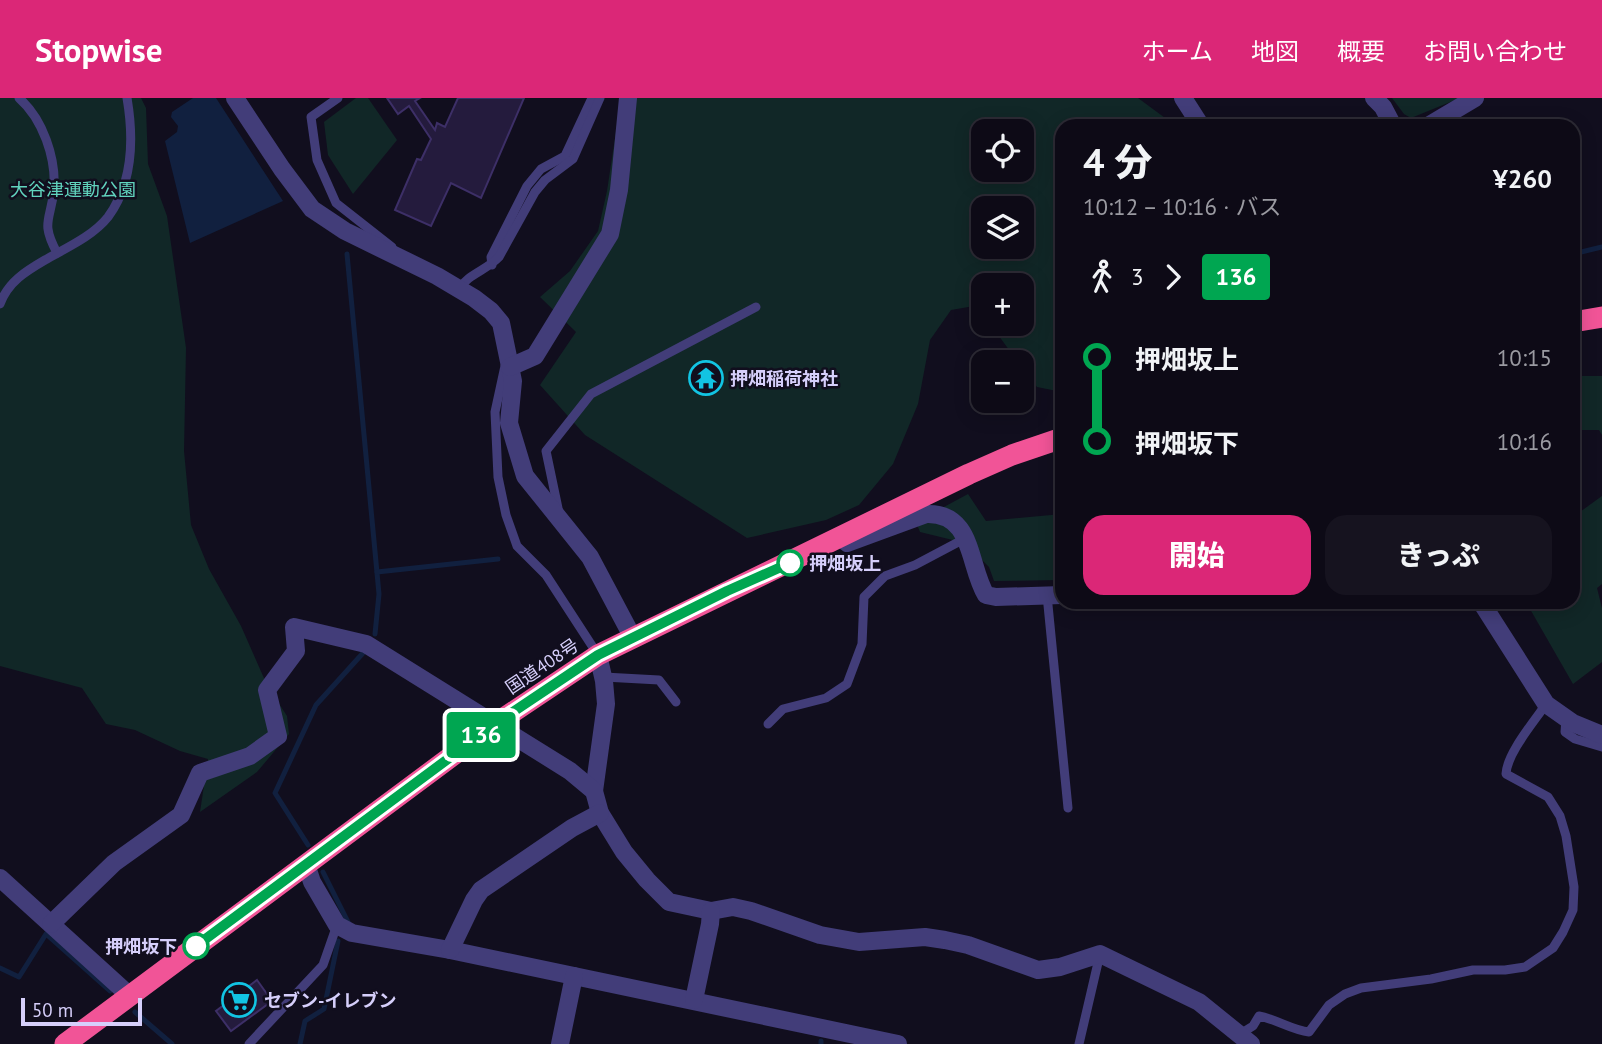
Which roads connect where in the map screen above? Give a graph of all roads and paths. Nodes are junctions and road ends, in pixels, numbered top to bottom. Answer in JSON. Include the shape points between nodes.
{"nodes":[{"id":1,"x":19,"y":98,"type":"edge"},
{"id":2,"x":127,"y":98,"type":"edge"},
{"id":3,"x":235,"y":98,"type":"edge"},
{"id":4,"x":338,"y":98,"type":"edge"},
{"id":5,"x":592,"y":98,"type":"edge"},
{"id":6,"x":600,"y":98,"type":"edge"},
{"id":7,"x":628,"y":98,"type":"edge"},
{"id":8,"x":1183,"y":98,"type":"edge"},
{"id":9,"x":1374,"y":98,"type":"edge"},
{"id":10,"x":1475,"y":98,"type":"edge"},
{"id":11,"x":1196,"y":119,"type":"edge"},
{"id":12,"x":1389,"y":119,"type":"edge"},
{"id":13,"x":1440,"y":119,"type":"edge"},
{"id":14,"x":57,"y":253,"type":"junction"},
{"id":15,"x":401,"y":260,"type":"junction"},
{"id":16,"x":492,"y":265,"type":"junction"},
{"id":17,"x":460,"y":289,"type":"junction"},
{"id":18,"x":0,"y":304,"type":"edge"},
{"id":19,"x":756,"y":307,"type":"dead end"},
{"id":20,"x":1602,"y":317,"type":"edge"},
{"id":21,"x":1580,"y":321,"type":"edge"},
{"id":22,"x":509,"y":360,"type":"junction"},
{"id":23,"x":1055,"y":440,"type":"edge"},
{"id":24,"x":560,"y":518,"type":"junction"},
{"id":25,"x":966,"y":538,"type":"junction"},
{"id":26,"x":790,"y":563,"type":"junction"},
{"id":27,"x":1055,"y":595,"type":"edge"},
{"id":28,"x":1056,"y":609,"type":"edge"},
{"id":29,"x":1485,"y":609,"type":"edge"},
{"id":30,"x":634,"y":638,"type":"junction"},
{"id":31,"x":598,"y":655,"type":"junction"},
{"id":32,"x":604,"y":677,"type":"junction"},
{"id":33,"x":676,"y":702,"type":"dead end"},
{"id":34,"x":1546,"y":704,"type":"junction"},
{"id":35,"x":1566,"y":718,"type":"junction"},
{"id":36,"x":495,"y":724,"type":"junction"},
{"id":37,"x":768,"y":724,"type":"dead end"},
{"id":38,"x":1602,"y":735,"type":"edge"},
{"id":39,"x":1602,"y":747,"type":"edge"},
{"id":40,"x":594,"y":791,"type":"junction"},
{"id":41,"x":1068,"y":808,"type":"dead end"},
{"id":42,"x":600,"y":813,"type":"junction"},
{"id":43,"x":306,"y":864,"type":"junction"},
{"id":44,"x":0,"y":878,"type":"edge"},
{"id":45,"x":711,"y":911,"type":"junction"},
{"id":46,"x":51,"y":924,"type":"junction"},
{"id":47,"x":337,"y":925,"type":"junction"},
{"id":48,"x":450,"y":950,"type":"junction"},
{"id":49,"x":1100,"y":954,"type":"junction"},
{"id":50,"x":574,"y":976,"type":"junction"},
{"id":51,"x":130,"y":996,"type":"junction"},
{"id":52,"x":694,"y":1000,"type":"junction"},
{"id":53,"x":1245,"y":1039,"type":"edge"},
{"id":54,"x":65,"y":1044,"type":"edge"},
{"id":55,"x":249,"y":1044,"type":"edge"},
{"id":56,"x":560,"y":1044,"type":"edge"},
{"id":57,"x":898,"y":1044,"type":"edge"},
{"id":58,"x":1079,"y":1044,"type":"edge"}],
"edges":[{"from":1,"to":14,"type":"lane","via":[[36,119],[53,162],[54,186],[46,226]]},
{"from":2,"to":14,"type":"lane","via":[[130,165],[124,190],[93,231]]},
{"from":3,"to":15,"type":"street","via":[[312,209]]},
{"from":4,"to":15,"type":"lane","via":[[311,117],[317,160],[336,203],[390,245]]},
{"from":5,"to":16,"type":"lane","via":[[565,156],[541,169],[527,186],[491,257]]},
{"from":6,"to":16,"type":"lane","via":[[573,159],[535,191]]},
{"from":7,"to":22,"type":"street","via":[[610,234],[535,356]]},
{"from":8,"to":11,"type":"street"},
{"from":9,"to":12,"type":"street"},
{"from":10,"to":13,"type":"street"},
{"from":14,"to":18,"type":"lane","via":[[12,283]]},
{"from":15,"to":17,"type":"street"},
{"from":16,"to":17,"type":"lane","via":[[464,281]]},
{"from":17,"to":22,"type":"street","via":[[501,323]]},
{"from":19,"to":24,"type":"lane","via":[[591,394],[546,451]]},
{"from":20,"to":21,"type":"highway"},
{"from":22,"to":24,"type":"street","via":[[513,381],[509,423],[516,452],[525,476]]},
{"from":22,"to":31,"type":"lane","via":[[495,412],[498,477],[506,514],[517,546],[545,575]]},
{"from":23,"to":26,"type":"highway","name":"国道408号","via":[[969,474]]},
{"from":24,"to":30,"type":"street","via":[[602,577]]},
{"from":25,"to":26,"type":"street","via":[[956,523],[939,513],[926,514]]},
{"from":25,"to":27,"type":"street","via":[[986,595]]},
{"from":25,"to":37,"type":"lane","via":[[885,576],[864,597],[862,644],[847,684],[826,698],[783,709]]},
{"from":26,"to":30,"type":"highway","name":"国道408号"},
{"from":28,"to":41,"type":"lane"},
{"from":29,"to":34,"type":"street"},
{"from":30,"to":31,"type":"highway","name":"国道408号"},
{"from":31,"to":32,"type":"street"},
{"from":31,"to":36,"type":"highway","name":"国道408号"},
{"from":32,"to":33,"type":"lane","via":[[659,680]]},
{"from":32,"to":40,"type":"street","via":[[606,704]]},
{"from":34,"to":35,"type":"street"},
{"from":34,"to":53,"type":"lane","via":[[1514,751],[1506,774],[1548,797],[1566,836],[1573,910],[1553,948],[1525,967],[1473,970],[1361,988],[1329,1005],[1309,1032],[1259,1016]]},
{"from":35,"to":38,"type":"street"},
{"from":35,"to":39,"type":"lane","via":[[1565,732]]},
{"from":36,"to":40,"type":"street"},
{"from":36,"to":43,"type":"highway","name":"国道408号"},
{"from":36,"to":46,"type":"street","via":[[366,644],[294,627],[296,651],[267,690],[278,736],[250,756],[200,773],[181,815],[114,863]]},
{"from":40,"to":42,"type":"street"},
{"from":42,"to":45,"type":"street","via":[[624,852],[669,902]]},
{"from":42,"to":48,"type":"street","via":[[481,890]]},
{"from":43,"to":47,"type":"street"},
{"from":43,"to":51,"type":"highway","name":"国道408号"},
{"from":44,"to":46,"type":"street"},
{"from":45,"to":49,"type":"street","via":[[733,907],[820,935],[859,942],[944,940],[1038,970]]},
{"from":45,"to":52,"type":"street"},
{"from":46,"to":51,"type":"street"},
{"from":47,"to":48,"type":"street","via":[[352,933]]},
{"from":47,"to":55,"type":"lane","via":[[323,965]]},
{"from":48,"to":50,"type":"street"},
{"from":49,"to":53,"type":"street","via":[[1199,1002]]},
{"from":49,"to":58,"type":"lane"},
{"from":50,"to":52,"type":"street"},
{"from":50,"to":56,"type":"street"},
{"from":51,"to":54,"type":"highway","name":"国道408号"},
{"from":52,"to":57,"type":"street"}]}
